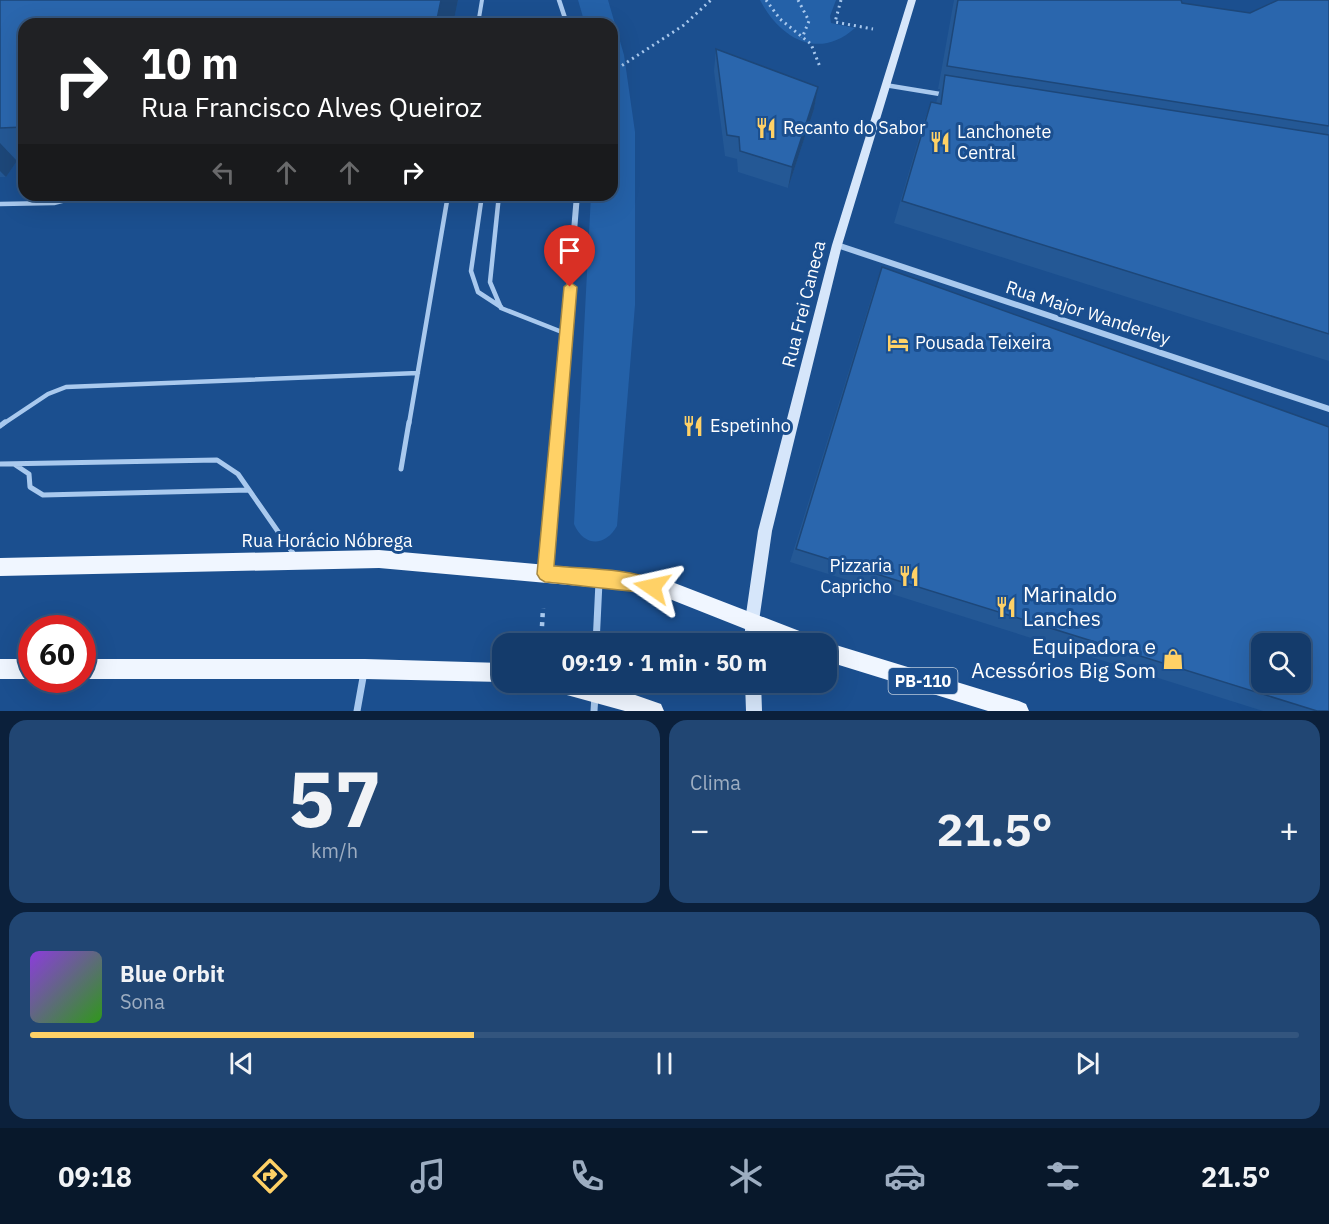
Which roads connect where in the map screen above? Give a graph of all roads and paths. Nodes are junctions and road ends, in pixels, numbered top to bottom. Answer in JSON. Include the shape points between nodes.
{"nodes":[{"id":1,"x":482,"y":0,"type":"edge"},
{"id":2,"x":559,"y":0,"type":"edge"},
{"id":3,"x":711,"y":0,"type":"edge"},
{"id":4,"x":766,"y":0,"type":"edge"},
{"id":5,"x":798,"y":0,"type":"edge"},
{"id":6,"x":841,"y":0,"type":"edge"},
{"id":7,"x":912,"y":0,"type":"edge"},
{"id":8,"x":479,"y":18,"type":"edge"},
{"id":9,"x":565,"y":18,"type":"edge"},
{"id":10,"x":902,"y":35,"type":"junction"},
{"id":11,"x":802,"y":38,"type":"junction"},
{"id":12,"x":820,"y":67,"type":"dead end"},
{"id":13,"x":618,"y":68,"type":"edge"},
{"id":14,"x":885,"y":85,"type":"junction"},
{"id":15,"x":955,"y":96,"type":"edge"},
{"id":16,"x":63,"y":201,"type":"edge"},
{"id":17,"x":447,"y":201,"type":"edge"},
{"id":18,"x":481,"y":201,"type":"edge"},
{"id":19,"x":498,"y":201,"type":"edge"},
{"id":20,"x":577,"y":201,"type":"edge"},
{"id":21,"x":0,"y":204,"type":"edge"},
{"id":22,"x":837,"y":245,"type":"junction"},
{"id":23,"x":501,"y":308,"type":"junction"},
{"id":24,"x":567,"y":334,"type":"junction"},
{"id":25,"x":417,"y":373,"type":"junction"},
{"id":26,"x":1329,"y":409,"type":"edge"},
{"id":27,"x":0,"y":426,"type":"edge"},
{"id":28,"x":0,"y":464,"type":"edge"},
{"id":29,"x":14,"y":464,"type":"junction"},
{"id":30,"x":400,"y":469,"type":"dead end"},
{"id":31,"x":249,"y":490,"type":"junction"},
{"id":32,"x":298,"y":560,"type":"junction"},
{"id":33,"x":0,"y":567,"type":"edge"},
{"id":34,"x":545,"y":574,"type":"junction"},
{"id":35,"x":599,"y":579,"type":"junction"},
{"id":36,"x":752,"y":621,"type":"junction"},
{"id":37,"x":597,"y":633,"type":"edge"},
{"id":38,"x":752,"y":633,"type":"edge"},
{"id":39,"x":781,"y":633,"type":"edge"},
{"id":40,"x":837,"y":654,"type":"edge"},
{"id":41,"x":0,"y":669,"type":"edge"},
{"id":42,"x":18,"y":669,"type":"edge"},
{"id":43,"x":96,"y":669,"type":"edge"},
{"id":44,"x":365,"y":669,"type":"junction"},
{"id":45,"x":492,"y":673,"type":"edge"},
{"id":46,"x":595,"y":693,"type":"edge"},
{"id":47,"x":610,"y":693,"type":"edge"},
{"id":48,"x":753,"y":693,"type":"edge"},
{"id":49,"x":357,"y":711,"type":"edge"},
{"id":50,"x":594,"y":711,"type":"edge"},
{"id":51,"x":654,"y":711,"type":"edge"},
{"id":52,"x":754,"y":711,"type":"edge"},
{"id":53,"x":1019,"y":711,"type":"edge"}],
"edges":[{"from":1,"to":8,"type":"lane"},
{"from":2,"to":9,"type":"street"},
{"from":3,"to":13,"type":"path","via":[[684,24]]},
{"from":4,"to":11,"type":"path","via":[[770,10]]},
{"from":5,"to":11,"type":"path","via":[[809,21]]},
{"from":6,"to":10,"type":"path","via":[[835,22]]},
{"from":7,"to":10,"type":"main road","name":"Rua Frei Caneca"},
{"from":10,"to":14,"type":"main road","name":"Rua Frei Caneca"},
{"from":11,"to":12,"type":"path","via":[[812,45]]},
{"from":14,"to":15,"type":"street"},
{"from":14,"to":22,"type":"main road","name":"Rua Frei Caneca"},
{"from":16,"to":21,"type":"lane"},
{"from":17,"to":25,"type":"lane"},
{"from":18,"to":23,"type":"lane","via":[[471,271],[478,292]]},
{"from":19,"to":23,"type":"lane","via":[[490,282]]},
{"from":20,"to":24,"type":"street"},
{"from":22,"to":26,"type":"street","name":"Rua Major Wanderley"},
{"from":22,"to":36,"type":"main road","name":"Rua Frei Caneca","via":[[765,531]]},
{"from":23,"to":24,"type":"lane"},
{"from":24,"to":34,"type":"street"},
{"from":25,"to":27,"type":"lane","via":[[66,387],[48,394]]},
{"from":25,"to":30,"type":"lane"},
{"from":28,"to":29,"type":"lane"},
{"from":29,"to":31,"type":"lane","via":[[217,460],[230,466]]},
{"from":29,"to":31,"type":"lane","via":[[29,474],[30,487],[44,495]]},
{"from":31,"to":32,"type":"lane"},
{"from":32,"to":33,"type":"main road","name":"Rua Horácio Nóbrega"},
{"from":32,"to":34,"type":"main road","name":"Rua Horácio Nóbrega","via":[[379,558]]},
{"from":34,"to":35,"type":"main road","name":"Rua Horácio Nóbrega"},
{"from":35,"to":36,"type":"main road","name":"Rua Horácio Nóbrega","via":[[679,593]]},
{"from":35,"to":37,"type":"street"},
{"from":36,"to":38,"type":"main road","name":"Rua Frei Caneca"},
{"from":36,"to":39,"type":"main road","name":"Rua Horácio Nóbrega"},
{"from":40,"to":53,"type":"main road","number":"PB-110"},
{"from":41,"to":42,"type":"main road"},
{"from":43,"to":44,"type":"main road"},
{"from":44,"to":45,"type":"main road"},
{"from":44,"to":49,"type":"street"},
{"from":46,"to":50,"type":"street"},
{"from":47,"to":51,"type":"main road"},
{"from":48,"to":52,"type":"main road"}]}
